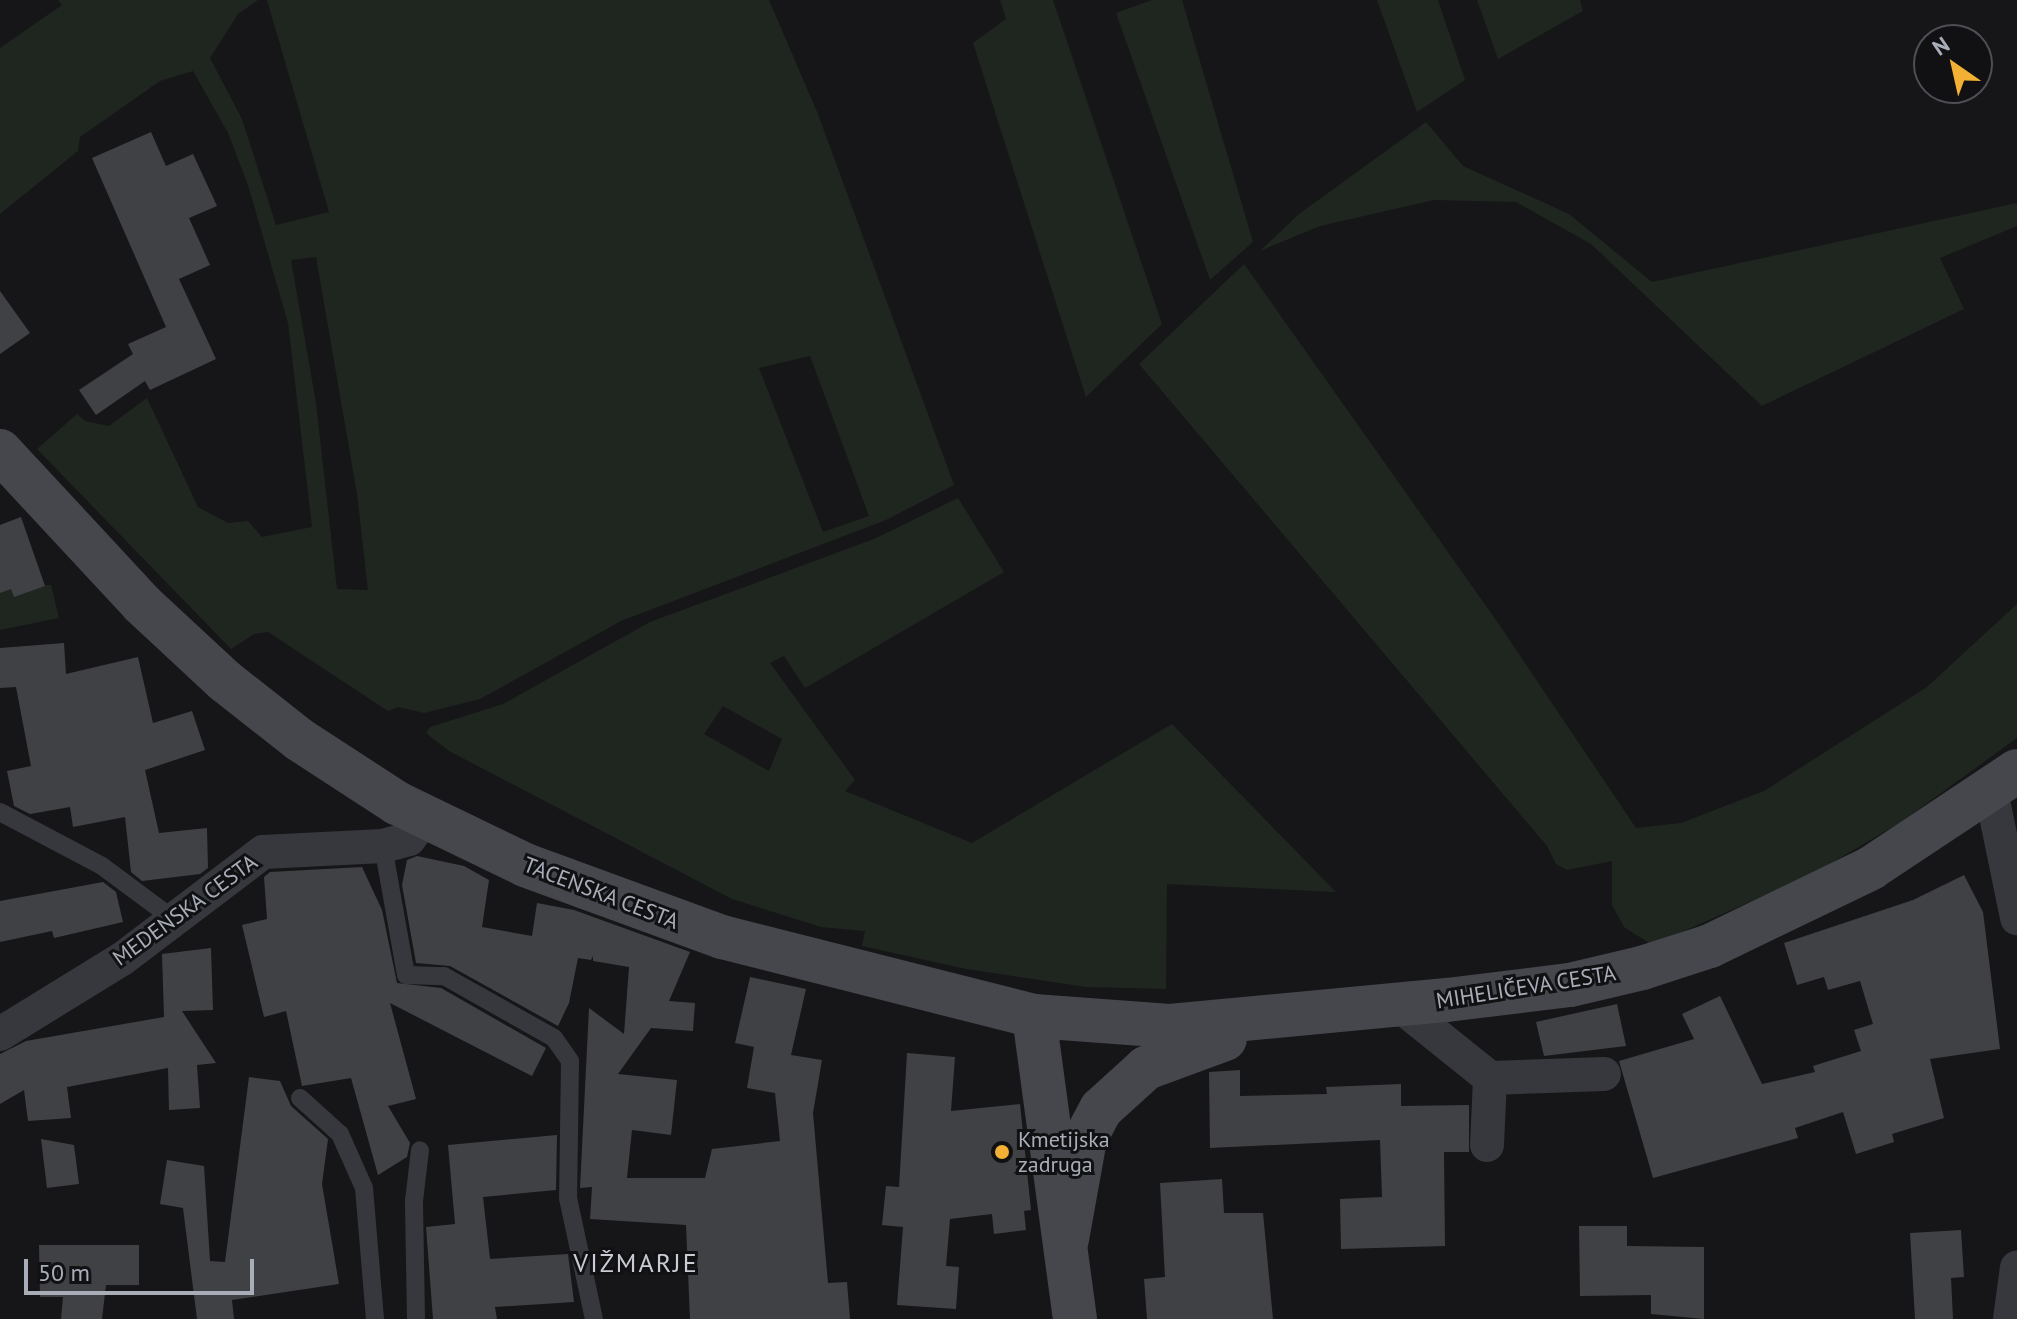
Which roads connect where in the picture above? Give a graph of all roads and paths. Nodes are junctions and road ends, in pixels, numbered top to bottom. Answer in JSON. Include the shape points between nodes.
{"nodes":[{"id":1,"x":0,"y":451,"type":"edge"},
{"id":2,"x":2004,"y":781,"type":"edge"},
{"id":3,"x":0,"y":812,"type":"edge"},
{"id":4,"x":425,"y":818,"type":"junction"},
{"id":5,"x":383,"y":846,"type":"junction"},
{"id":6,"x":2017,"y":918,"type":"edge"},
{"id":7,"x":176,"y":921,"type":"junction"},
{"id":8,"x":1399,"y":1005,"type":"junction"},
{"id":9,"x":1330,"y":1011,"type":"junction"},
{"id":10,"x":1034,"y":1016,"type":"junction"},
{"id":11,"x":0,"y":1034,"type":"edge"},
{"id":12,"x":1604,"y":1074,"type":"dead end"},
{"id":13,"x":1490,"y":1078,"type":"junction"},
{"id":14,"x":300,"y":1098,"type":"dead end"},
{"id":15,"x":1487,"y":1145,"type":"dead end"},
{"id":16,"x":420,"y":1150,"type":"dead end"},
{"id":17,"x":1067,"y":1239,"type":"junction"},
{"id":18,"x":2017,"y":1267,"type":"edge"},
{"id":19,"x":375,"y":1319,"type":"edge"},
{"id":20,"x":416,"y":1319,"type":"edge"},
{"id":21,"x":594,"y":1319,"type":"edge"},
{"id":22,"x":1075,"y":1319,"type":"edge"},
{"id":23,"x":2010,"y":1319,"type":"edge"}],
"edges":[{"from":1,"to":4,"type":"main road","name":"TACENSKA CESTA","via":[[142,604],[225,681],[331,763]]},
{"from":2,"to":6,"type":"street"},
{"from":2,"to":8,"type":"main road","name":"MIHELIČEVA CESTA","via":[[1871,868],[1710,946],[1570,985]]},
{"from":3,"to":7,"type":"lane","via":[[102,866]]},
{"from":4,"to":5,"type":"street","name":"MEDENSKA CESTA","via":[[409,839]]},
{"from":4,"to":10,"type":"main road","name":"TACENSKA CESTA","via":[[525,865],[722,937]]},
{"from":5,"to":7,"type":"street","name":"MEDENSKA CESTA","via":[[263,852]]},
{"from":5,"to":21,"type":"lane","via":[[406,975],[444,976],[554,1038],[570,1061],[568,1198]]},
{"from":7,"to":11,"type":"street","name":"MEDENSKA CESTA"},
{"from":8,"to":9,"type":"main road","name":"MIHELIČEVA CESTA"},
{"from":8,"to":13,"type":"street"},
{"from":9,"to":10,"type":"main road","name":"MIHELIČEVA CESTA","via":[[1170,1026]]},
{"from":9,"to":17,"type":"main road","via":[[1173,1054],[1120,1088],[1085,1139]]},
{"from":10,"to":17,"type":"main road"},
{"from":12,"to":13,"type":"street"},
{"from":13,"to":15,"type":"street"},
{"from":14,"to":19,"type":"lane","via":[[340,1134],[364,1188]]},
{"from":16,"to":20,"type":"lane","via":[[414,1201]]},
{"from":17,"to":22,"type":"main road"},
{"from":18,"to":23,"type":"street"}]}
